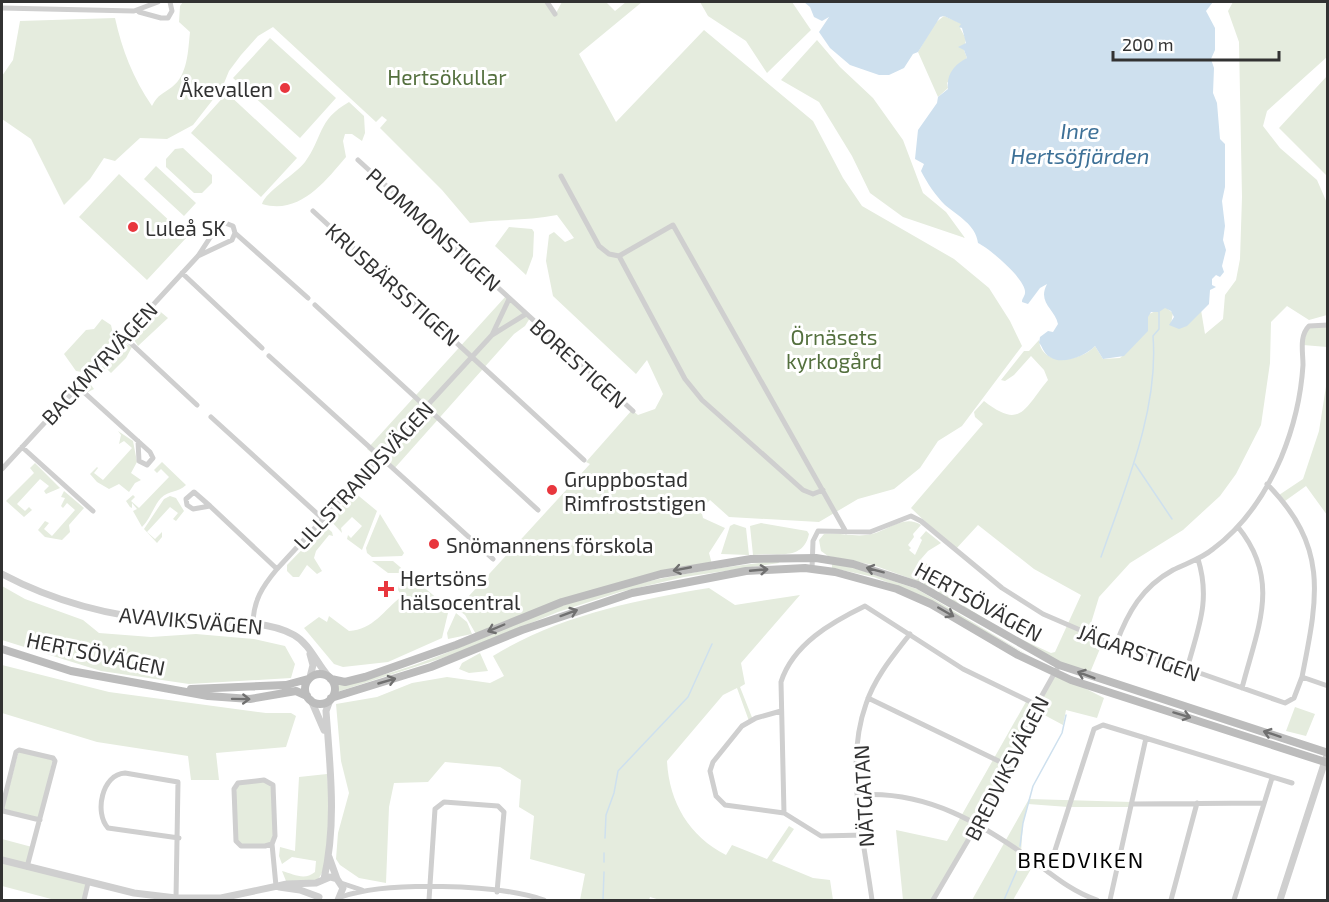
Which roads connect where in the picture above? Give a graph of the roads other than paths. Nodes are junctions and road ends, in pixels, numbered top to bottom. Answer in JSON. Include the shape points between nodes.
{"nodes":[{"id":1,"x":10,"y":2,"type":"edge"},
{"id":2,"x":117,"y":2,"type":"edge"},
{"id":3,"x":158,"y":2,"type":"edge"},
{"id":4,"x":170,"y":2,"type":"edge"},
{"id":5,"x":547,"y":2,"type":"edge"},
{"id":6,"x":2,"y":8,"type":"edge"},
{"id":7,"x":10,"y":9,"type":"junction"},
{"id":8,"x":118,"y":10,"type":"junction"},
{"id":9,"x":134,"y":10,"type":"junction"},
{"id":10,"x":555,"y":15,"type":"dead end"},
{"id":11,"x":358,"y":160,"type":"dead end"},
{"id":12,"x":561,"y":176,"type":"dead end"},
{"id":13,"x":313,"y":211,"type":"dead end"},
{"id":14,"x":235,"y":233,"type":"junction"},
{"id":15,"x":198,"y":256,"type":"junction"},
{"id":16,"x":619,"y":256,"type":"junction"},
{"id":17,"x":182,"y":273,"type":"junction"},
{"id":18,"x":308,"y":298,"type":"dead end"},
{"id":19,"x":509,"y":298,"type":"junction"},
{"id":20,"x":315,"y":305,"type":"dead end"},
{"id":21,"x":526,"y":314,"type":"junction"},
{"id":22,"x":1328,"y":325,"type":"edge"},
{"id":23,"x":492,"y":335,"type":"junction"},
{"id":24,"x":123,"y":336,"type":"junction"},
{"id":25,"x":262,"y":348,"type":"dead end"},
{"id":26,"x":269,"y":356,"type":"dead end"},
{"id":27,"x":473,"y":356,"type":"junction"},
{"id":28,"x":77,"y":386,"type":"junction"},
{"id":29,"x":197,"y":405,"type":"dead end"},
{"id":30,"x":426,"y":407,"type":"junction"},
{"id":31,"x":633,"y":411,"type":"dead end"},
{"id":32,"x":211,"y":417,"type":"dead end"},
{"id":33,"x":138,"y":441,"type":"dead end"},
{"id":34,"x":22,"y":447,"type":"junction"},
{"id":35,"x":380,"y":457,"type":"junction"},
{"id":36,"x":584,"y":460,"type":"dead end"},
{"id":37,"x":2,"y":469,"type":"edge"},
{"id":38,"x":1267,"y":484,"type":"junction"},
{"id":39,"x":823,"y":490,"type":"junction"},
{"id":40,"x":210,"y":506,"type":"dead end"},
{"id":41,"x":538,"y":510,"type":"dead end"},
{"id":42,"x":93,"y":511,"type":"dead end"},
{"id":43,"x":323,"y":519,"type":"junction"},
{"id":44,"x":1238,"y":527,"type":"junction"},
{"id":45,"x":846,"y":532,"type":"junction"},
{"id":46,"x":811,"y":558,"type":"junction"},
{"id":47,"x":493,"y":559,"type":"dead end"},
{"id":48,"x":1198,"y":559,"type":"junction"},
{"id":49,"x":277,"y":569,"type":"junction"},
{"id":50,"x":812,"y":569,"type":"junction"},
{"id":51,"x":2,"y":574,"type":"edge"},
{"id":52,"x":253,"y":625,"type":"junction"},
{"id":53,"x":910,"y":634,"type":"junction"},
{"id":54,"x":1116,"y":644,"type":"junction"},
{"id":55,"x":2,"y":649,"type":"edge"},
{"id":56,"x":308,"y":649,"type":"junction"},
{"id":57,"x":1057,"y":669,"type":"junction"},
{"id":58,"x":1187,"y":669,"type":"junction"},
{"id":59,"x":1302,"y":677,"type":"junction"},
{"id":60,"x":309,"y":678,"type":"junction"},
{"id":61,"x":330,"y":678,"type":"junction"},
{"id":62,"x":1328,"y":686,"type":"edge"},
{"id":63,"x":1242,"y":688,"type":"junction"},
{"id":64,"x":183,"y":690,"type":"junction"},
{"id":65,"x":309,"y":698,"type":"junction"},
{"id":66,"x":868,"y":698,"type":"junction"},
{"id":67,"x":330,"y":699,"type":"junction"},
{"id":68,"x":1037,"y":705,"type":"junction"},
{"id":69,"x":781,"y":711,"type":"junction"},
{"id":70,"x":1146,"y":738,"type":"junction"},
{"id":71,"x":328,"y":741,"type":"junction"},
{"id":72,"x":1328,"y":753,"type":"edge"},
{"id":73,"x":1326,"y":762,"type":"edge"},
{"id":74,"x":1011,"y":766,"type":"junction"},
{"id":75,"x":1272,"y":778,"type":"junction"},
{"id":76,"x":1292,"y":783,"type":"dead end"},
{"id":77,"x":859,"y":795,"type":"junction"},
{"id":78,"x":1197,"y":803,"type":"junction"},
{"id":79,"x":1264,"y":803,"type":"junction"},
{"id":80,"x":1132,"y":804,"type":"junction"},
{"id":81,"x":784,"y":813,"type":"junction"},
{"id":82,"x":40,"y":820,"type":"junction"},
{"id":83,"x":978,"y":824,"type":"junction"},
{"id":84,"x":864,"y":835,"type":"junction"},
{"id":85,"x":179,"y":838,"type":"junction"},
{"id":86,"x":272,"y":844,"type":"junction"},
{"id":87,"x":329,"y":857,"type":"junction"},
{"id":88,"x":2,"y":860,"type":"edge"},
{"id":89,"x":27,"y":867,"type":"junction"},
{"id":90,"x":1048,"y":872,"type":"junction"},
{"id":91,"x":322,"y":880,"type":"junction"},
{"id":92,"x":339,"y":881,"type":"junction"},
{"id":93,"x":88,"y":883,"type":"junction"},
{"id":94,"x":276,"y":886,"type":"junction"},
{"id":95,"x":429,"y":888,"type":"junction"},
{"id":96,"x":363,"y":890,"type":"junction"},
{"id":97,"x":497,"y":892,"type":"junction"},
{"id":98,"x":176,"y":898,"type":"junction"},
{"id":99,"x":320,"y":899,"type":"edge"},
{"id":100,"x":84,"y":900,"type":"edge"},
{"id":101,"x":339,"y":900,"type":"edge"},
{"id":102,"x":429,"y":900,"type":"edge"},
{"id":103,"x":544,"y":900,"type":"edge"},
{"id":104,"x":872,"y":900,"type":"edge"},
{"id":105,"x":933,"y":900,"type":"edge"},
{"id":106,"x":1097,"y":900,"type":"edge"},
{"id":107,"x":1110,"y":900,"type":"edge"},
{"id":108,"x":1171,"y":900,"type":"edge"},
{"id":109,"x":1234,"y":900,"type":"edge"},
{"id":110,"x":1280,"y":900,"type":"edge"}],
"edges":[{"from":1,"to":7,"type":"street"},
{"from":2,"to":8,"type":"street"},
{"from":3,"to":9,"type":"street"},
{"from":4,"to":9,"type":"street","via":[[172,11],[168,18]]},
{"from":5,"to":10,"type":"street"},
{"from":6,"to":7,"type":"street"},
{"from":7,"to":8,"type":"street"},
{"from":8,"to":9,"type":"street"},
{"from":11,"to":19,"type":"street","name":"PLOMMONSTIGEN"},
{"from":12,"to":16,"type":"street","via":[[599,246]]},
{"from":13,"to":27,"type":"street","name":"KRUSBÄRSSTIGEN"},
{"from":14,"to":15,"type":"street","name":"BACKMYRVÄGEN","via":[[232,240]]},
{"from":14,"to":15,"type":"street","name":"BACKMYRVÄGEN","via":[[231,225],[221,224]]},
{"from":14,"to":18,"type":"street"},
{"from":15,"to":17,"type":"street","name":"BACKMYRVÄGEN"},
{"from":16,"to":39,"type":"street","via":[[663,341],[697,395],[802,490],[813,494]]},
{"from":16,"to":39,"type":"street","via":[[673,225]]},
{"from":17,"to":24,"type":"street","name":"BACKMYRVÄGEN"},
{"from":17,"to":25,"type":"street"},
{"from":19,"to":21,"type":"street"},
{"from":19,"to":23,"type":"street","name":"LILLSTRANDSVÄGEN"},
{"from":20,"to":30,"type":"street"},
{"from":21,"to":23,"type":"street","name":"LILLSTRANDSVÄGEN"},
{"from":21,"to":31,"type":"street","name":"BORESTIGEN"},
{"from":22,"to":38,"type":"street","via":[[1309,326],[1304,334],[1295,414]]},
{"from":23,"to":27,"type":"street","name":"LILLSTRANDSVÄGEN"},
{"from":24,"to":28,"type":"street","name":"BACKMYRVÄGEN"},
{"from":24,"to":29,"type":"street"},
{"from":26,"to":35,"type":"street"},
{"from":27,"to":30,"type":"street","name":"LILLSTRANDSVÄGEN"},
{"from":27,"to":36,"type":"street","name":"KRUSBÄRSSTIGEN"},
{"from":28,"to":33,"type":"street"},
{"from":28,"to":34,"type":"street","name":"BACKMYRVÄGEN"},
{"from":30,"to":35,"type":"street","name":"LILLSTRANDSVÄGEN"},
{"from":30,"to":41,"type":"street"},
{"from":32,"to":43,"type":"street"},
{"from":34,"to":37,"type":"street","name":"BACKMYRVÄGEN"},
{"from":34,"to":42,"type":"street"},
{"from":35,"to":43,"type":"street","name":"LILLSTRANDSVÄGEN"},
{"from":35,"to":47,"type":"street"},
{"from":38,"to":44,"type":"street"},
{"from":38,"to":59,"type":"street","via":[[1292,509],[1315,553],[1319,594]]},
{"from":39,"to":45,"type":"street"},
{"from":40,"to":49,"type":"street"},
{"from":43,"to":49,"type":"street","name":"LILLSTRANDSVÄGEN"},
{"from":44,"to":48,"type":"street"},
{"from":44,"to":63,"type":"street","via":[[1255,551],[1264,595]]},
{"from":45,"to":46,"type":"street","name":"JÄGARSTIGEN","via":[[818,531]]},
{"from":45,"to":54,"type":"street","name":"JÄGARSTIGEN","via":[[870,532],[913,516],[1023,602],[1066,625]]},
{"from":46,"to":50,"type":"street","name":"JÄGARSTIGEN"},
{"from":57,"to":46,"type":"main road","name":"HERTSÖVÄGEN","one_way":true,"via":[[918,585],[853,564]]},
{"from":46,"to":61,"type":"main road","name":"HERTSÖVÄGEN","one_way":true,"via":[[751,559],[651,576],[562,602],[365,677],[345,682]]},
{"from":48,"to":54,"type":"street","via":[[1147,588],[1132,606]]},
{"from":48,"to":58,"type":"street","via":[[1206,596]]},
{"from":49,"to":52,"type":"street","name":"LILLSTRANDSVÄGEN","via":[[257,597]]},
{"from":50,"to":57,"type":"main road","name":"HERTSÖVÄGEN","one_way":true,"via":[[873,581],[917,597]]},
{"from":67,"to":50,"type":"main road","name":"HERTSÖVÄGEN","one_way":true,"via":[[431,667],[632,593],[746,571]]},
{"from":51,"to":52,"type":"street","name":"AVAVIKSVÄGEN","via":[[69,602],[110,613],[169,621]]},
{"from":52,"to":56,"type":"street","name":"AVAVIKSVÄGEN","via":[[292,633]]},
{"from":53,"to":66,"type":"street","name":"NÄTGATAN","via":[[886,665]]},
{"from":53,"to":68,"type":"street","via":[[963,669]]},
{"from":53,"to":69,"type":"street","via":[[865,606],[823,629],[810,639],[783,675]]},
{"from":54,"to":58,"type":"street","name":"JÄGARSTIGEN"},
{"from":55,"to":64,"type":"main road","name":"HERTSÖVÄGEN","via":[[71,671]]},
{"from":56,"to":60,"type":"street","via":[[313,665]]},
{"from":56,"to":61,"type":"street","name":"AVAVIKSVÄGEN"},
{"from":57,"to":68,"type":"street","name":"BREDVIKSVÄGEN"},
{"from":72,"to":57,"type":"main road","name":"HERTSÖVÄGEN","one_way":true},
{"from":57,"to":73,"type":"main road","name":"HERTSÖVÄGEN","one_way":true},
{"from":58,"to":63,"type":"street","name":"JÄGARSTIGEN"},
{"from":59,"to":62,"type":"street"},
{"from":59,"to":63,"type":"street","name":"JÄGARSTIGEN","via":[[1290,702]]},
{"from":60,"to":61,"type":"main road","via":[[320,674]]},
{"from":60,"to":64,"type":"main road","name":"HERTSÖVÄGEN","via":[[269,687]]},
{"from":60,"to":65,"type":"main road","via":[[305,687]]},
{"from":61,"to":67,"type":"main road","via":[[335,690]]},
{"from":64,"to":65,"type":"main road","name":"HERTSÖVÄGEN","one_way":true,"via":[[234,699],[296,691]]},
{"from":65,"to":67,"type":"main road","via":[[319,703]]},
{"from":65,"to":71,"type":"street"},
{"from":66,"to":74,"type":"street"},
{"from":66,"to":77,"type":"street","name":"NÄTGATAN","via":[[858,745]]},
{"from":67,"to":71,"type":"street","via":[[326,711]]},
{"from":68,"to":74,"type":"street","name":"BREDVIKSVÄGEN"},
{"from":69,"to":81,"type":"street"},
{"from":69,"to":81,"type":"street","via":[[751,719],[742,726],[710,771],[717,796],[725,805]]},
{"from":70,"to":75,"type":"street"},
{"from":70,"to":80,"type":"street"},
{"from":70,"to":90,"type":"street","via":[[1103,724],[1094,729]]},
{"from":71,"to":87,"type":"street","via":[[333,797]]},
{"from":72,"to":73,"type":"street"},
{"from":73,"to":110,"type":"street"},
{"from":74,"to":83,"type":"street","name":"BREDVIKSVÄGEN"},
{"from":75,"to":76,"type":"street"},
{"from":75,"to":79,"type":"street"},
{"from":77,"to":83,"type":"street","via":[[923,801]]},
{"from":77,"to":84,"type":"street","name":"NÄTGATAN"},
{"from":78,"to":79,"type":"street"},
{"from":78,"to":80,"type":"street"},
{"from":78,"to":108,"type":"street"},
{"from":79,"to":109,"type":"street"},
{"from":80,"to":107,"type":"street"},
{"from":81,"to":84,"type":"street","via":[[821,836]]},
{"from":82,"to":82,"type":"street","via":[[55,761],[19,750],[2,808]]},
{"from":82,"to":89,"type":"street"},
{"from":83,"to":90,"type":"street"},
{"from":83,"to":105,"type":"street","name":"BREDVIKSVÄGEN"},
{"from":84,"to":104,"type":"street","name":"NÄTGATAN"},
{"from":85,"to":85,"type":"street","via":[[178,782],[125,773],[110,778],[100,810],[108,828]]},
{"from":85,"to":98,"type":"street"},
{"from":86,"to":86,"type":"street","via":[[241,846],[236,841],[234,789],[238,783],[264,780],[273,785]]},
{"from":86,"to":94,"type":"street"},
{"from":87,"to":91,"type":"street"},
{"from":87,"to":92,"type":"street"},
{"from":88,"to":89,"type":"street"},
{"from":89,"to":93,"type":"street"},
{"from":90,"to":106,"type":"street","via":[[1074,891]]},
{"from":91,"to":92,"type":"street"},
{"from":91,"to":94,"type":"street"},
{"from":91,"to":99,"type":"street","via":[[317,889]]},
{"from":92,"to":96,"type":"street"},
{"from":92,"to":101,"type":"street","via":[[343,891]]},
{"from":93,"to":98,"type":"street"},
{"from":93,"to":100,"type":"street"},
{"from":94,"to":98,"type":"street","via":[[221,898]]},
{"from":94,"to":99,"type":"street"},
{"from":95,"to":96,"type":"street"},
{"from":95,"to":97,"type":"street"},
{"from":95,"to":97,"type":"street","via":[[435,809],[444,802],[498,806],[504,812]]},
{"from":95,"to":102,"type":"street"},
{"from":96,"to":101,"type":"street"},
{"from":97,"to":103,"type":"street"}]}
